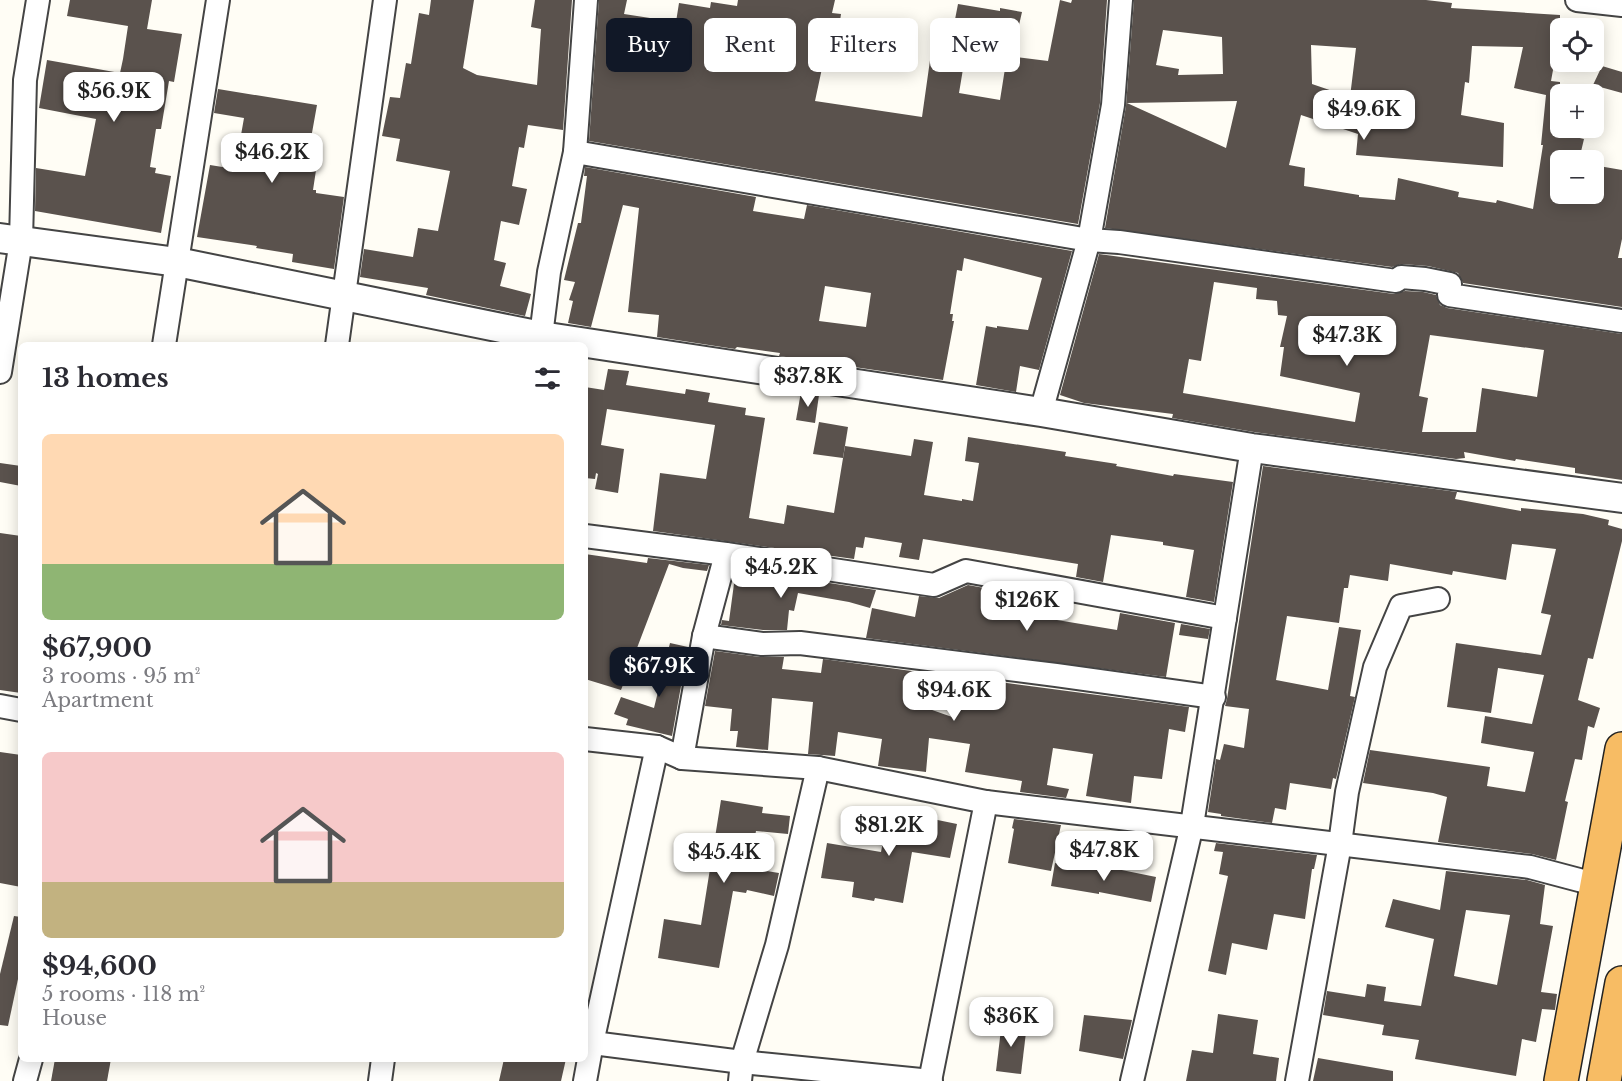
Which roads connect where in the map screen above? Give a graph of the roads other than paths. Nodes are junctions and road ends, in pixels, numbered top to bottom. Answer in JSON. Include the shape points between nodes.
{"nodes":[{"id":1,"x":38,"y":0,"type":"edge"},
{"id":2,"x":218,"y":0,"type":"edge"},
{"id":3,"x":385,"y":0,"type":"edge"},
{"id":4,"x":586,"y":0,"type":"edge"},
{"id":5,"x":1121,"y":0,"type":"edge"},
{"id":6,"x":1577,"y":0,"type":"edge"},
{"id":7,"x":1622,"y":5,"type":"edge"},
{"id":8,"x":574,"y":152,"type":"junction"},
{"id":9,"x":11,"y":240,"type":"edge"},
{"id":10,"x":1089,"y":240,"type":"junction"},
{"id":11,"x":177,"y":262,"type":"junction"},
{"id":12,"x":343,"y":295,"type":"junction"},
{"id":13,"x":1622,"y":321,"type":"edge"},
{"id":14,"x":522,"y":337,"type":"edge"},
{"id":15,"x":164,"y":342,"type":"edge"},
{"id":16,"x":337,"y":342,"type":"edge"},
{"id":17,"x":557,"y":342,"type":"edge"},
{"id":18,"x":588,"y":347,"type":"edge"},
{"id":19,"x":0,"y":372,"type":"edge"},
{"id":20,"x":1041,"y":412,"type":"junction"},
{"id":21,"x":1252,"y":448,"type":"junction"},
{"id":22,"x":1622,"y":498,"type":"edge"},
{"id":23,"x":588,"y":536,"type":"edge"},
{"id":24,"x":726,"y":554,"type":"junction"},
{"id":25,"x":1438,"y":599,"type":"dead end"},
{"id":26,"x":1225,"y":618,"type":"junction"},
{"id":27,"x":704,"y":636,"type":"junction"},
{"id":28,"x":1214,"y":697,"type":"junction"},
{"id":29,"x":0,"y":706,"type":"edge"},
{"id":30,"x":18,"y":709,"type":"edge"},
{"id":31,"x":588,"y":739,"type":"edge"},
{"id":32,"x":657,"y":747,"type":"junction"},
{"id":33,"x":1622,"y":749,"type":"edge"},
{"id":34,"x":682,"y":758,"type":"junction"},
{"id":35,"x":818,"y":768,"type":"junction"},
{"id":36,"x":986,"y":801,"type":"junction"},
{"id":37,"x":1192,"y":825,"type":"junction"},
{"id":38,"x":1340,"y":844,"type":"junction"},
{"id":39,"x":1598,"y":885,"type":"junction"},
{"id":40,"x":1622,"y":983,"type":"edge"},
{"id":41,"x":588,"y":1042,"type":"edge"},
{"id":42,"x":30,"y":1062,"type":"edge"},
{"id":43,"x":382,"y":1062,"type":"edge"},
{"id":44,"x":586,"y":1062,"type":"edge"},
{"id":45,"x":741,"y":1072,"type":"edge"},
{"id":46,"x":26,"y":1081,"type":"edge"},
{"id":47,"x":380,"y":1081,"type":"edge"},
{"id":48,"x":585,"y":1081,"type":"edge"},
{"id":49,"x":930,"y":1081,"type":"edge"},
{"id":50,"x":1132,"y":1081,"type":"edge"},
{"id":51,"x":1297,"y":1081,"type":"edge"},
{"id":52,"x":1561,"y":1081,"type":"edge"},
{"id":53,"x":1604,"y":1081,"type":"edge"}],
"edges":[{"from":1,"to":9,"type":"street","via":[[25,81]]},
{"from":2,"to":11,"type":"street"},
{"from":3,"to":12,"type":"street"},
{"from":4,"to":8,"type":"street"},
{"from":5,"to":10,"type":"street","via":[[1113,105]]},
{"from":6,"to":7,"type":"street"},
{"from":8,"to":10,"type":"street"},
{"from":8,"to":14,"type":"street","via":[[549,272]]},
{"from":9,"to":11,"type":"street"},
{"from":9,"to":19,"type":"street"},
{"from":10,"to":13,"type":"street","via":[[1396,281],[1401,277],[1425,279],[1450,284],[1449,295]]},
{"from":10,"to":20,"type":"street"},
{"from":11,"to":12,"type":"street"},
{"from":11,"to":15,"type":"street"},
{"from":12,"to":14,"type":"street"},
{"from":12,"to":16,"type":"street"},
{"from":14,"to":17,"type":"street"},
{"from":18,"to":20,"type":"street"},
{"from":20,"to":21,"type":"street"},
{"from":21,"to":22,"type":"street"},
{"from":21,"to":26,"type":"street"},
{"from":23,"to":24,"type":"street"},
{"from":24,"to":26,"type":"street","via":[[934,585],[966,571]]},
{"from":24,"to":27,"type":"street"},
{"from":25,"to":38,"type":"street","via":[[1401,606],[1375,667],[1347,792]]},
{"from":26,"to":28,"type":"street"},
{"from":27,"to":28,"type":"street","via":[[762,644],[811,645]]},
{"from":27,"to":34,"type":"street"},
{"from":28,"to":37,"type":"street"},
{"from":29,"to":30,"type":"street"},
{"from":31,"to":32,"type":"street"},
{"from":32,"to":34,"type":"street"},
{"from":32,"to":41,"type":"street"},
{"from":33,"to":39,"type":"highway"},
{"from":34,"to":35,"type":"street"},
{"from":35,"to":36,"type":"street"},
{"from":35,"to":45,"type":"street","via":[[777,945]]},
{"from":36,"to":37,"type":"street"},
{"from":36,"to":49,"type":"street"},
{"from":37,"to":38,"type":"street"},
{"from":37,"to":50,"type":"street"},
{"from":38,"to":39,"type":"street","via":[[1530,867]]},
{"from":38,"to":51,"type":"street"},
{"from":39,"to":52,"type":"highway"},
{"from":40,"to":53,"type":"highway"},
{"from":41,"to":45,"type":"street"},
{"from":42,"to":46,"type":"street"},
{"from":43,"to":47,"type":"street"},
{"from":44,"to":48,"type":"street"},
{"from":45,"to":49,"type":"street"}]}
